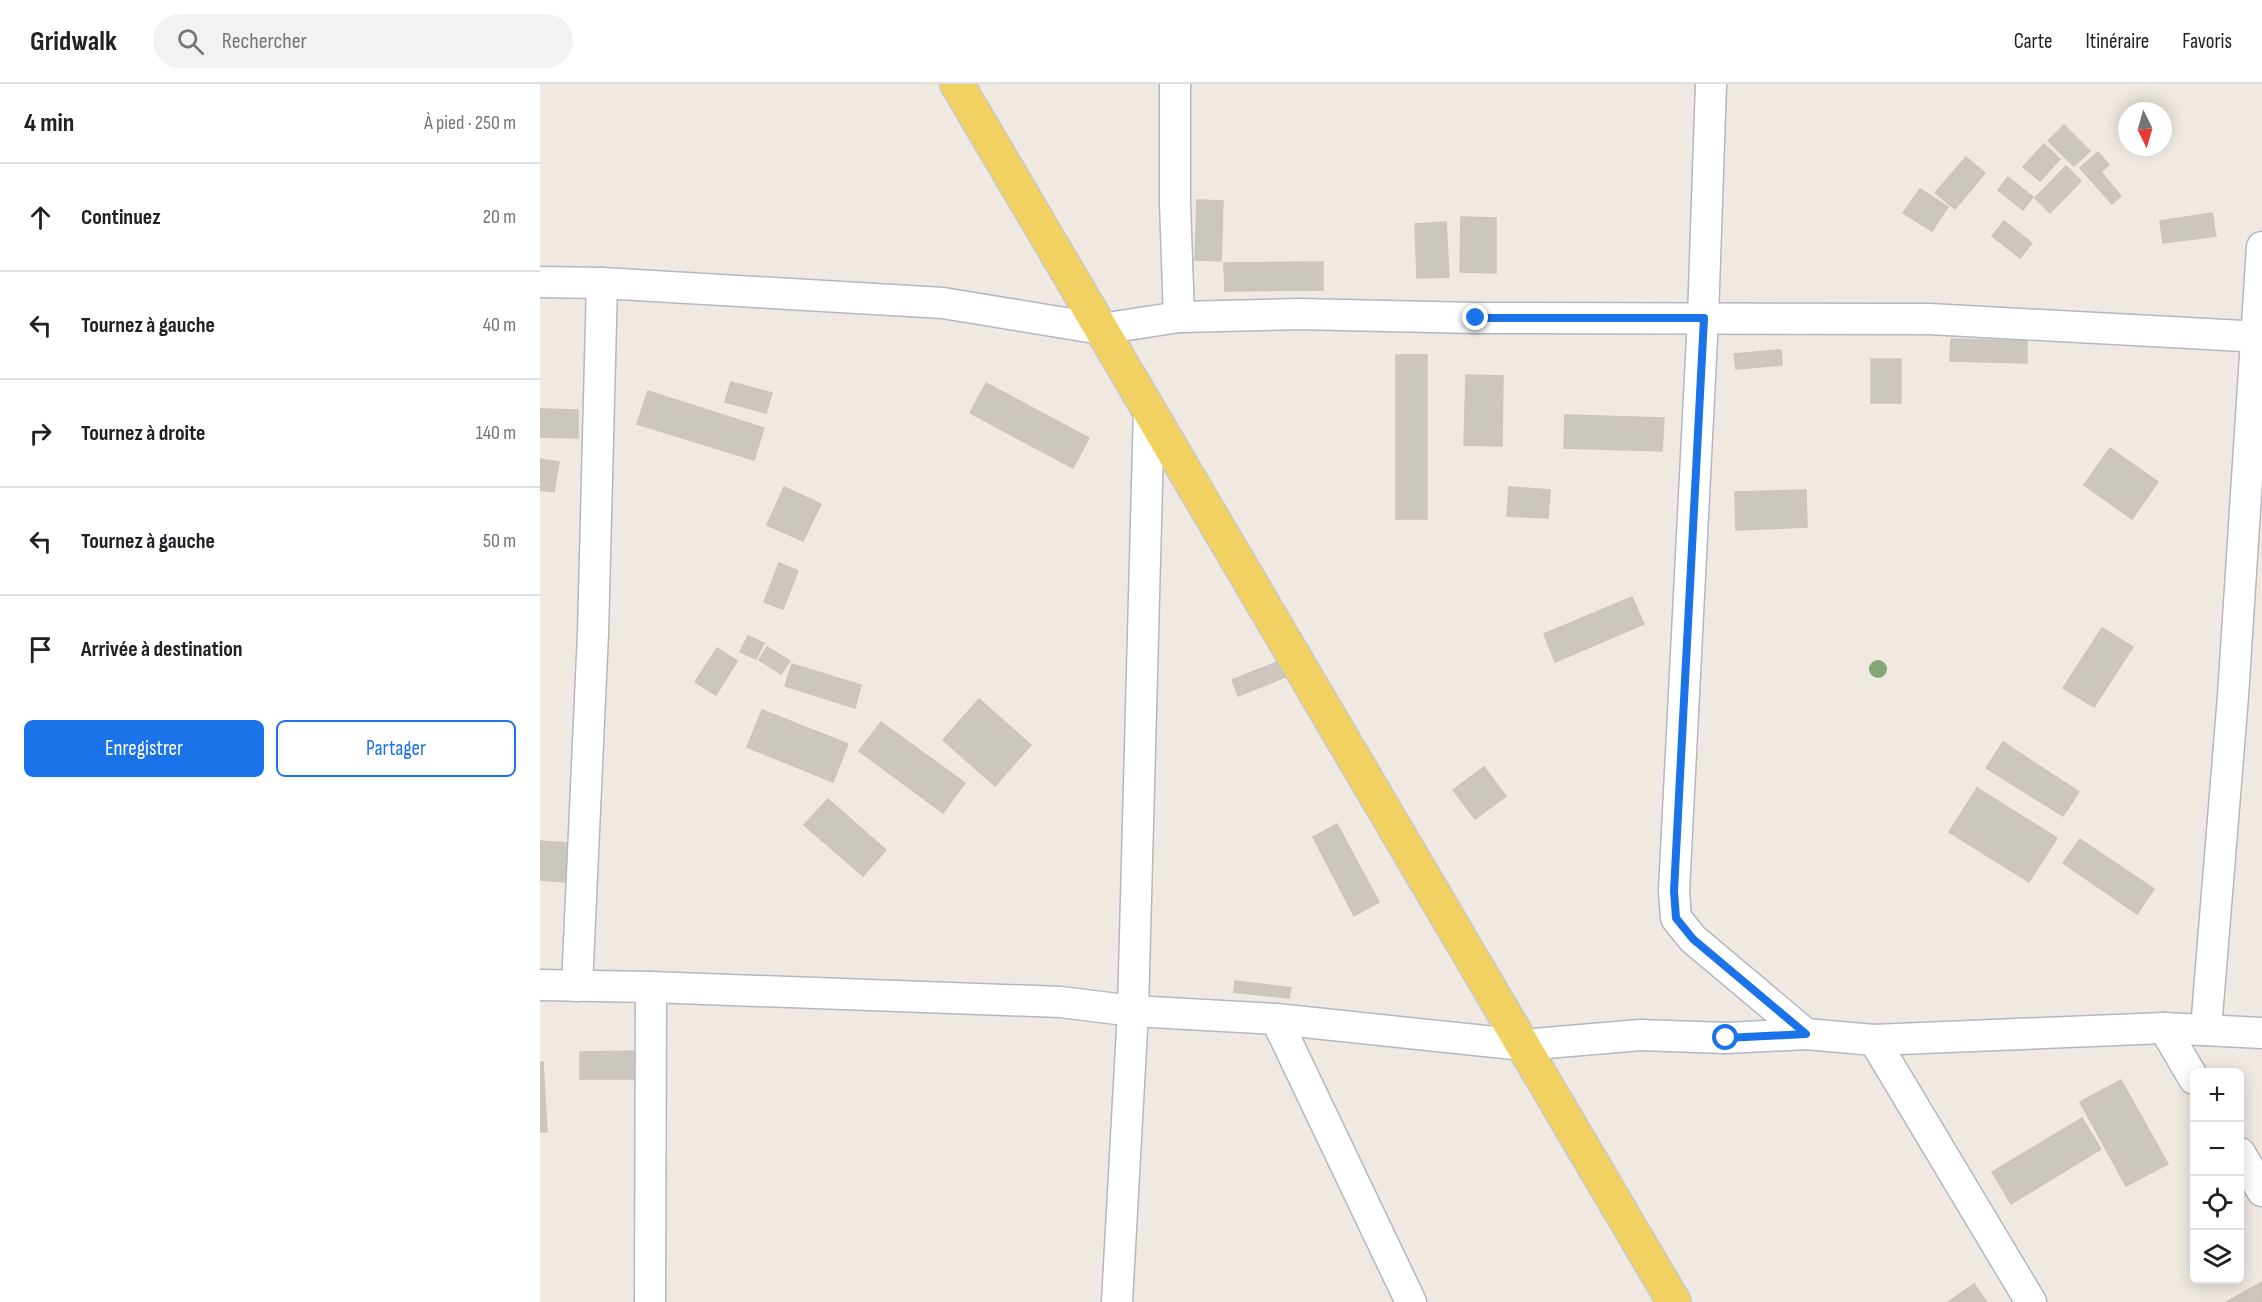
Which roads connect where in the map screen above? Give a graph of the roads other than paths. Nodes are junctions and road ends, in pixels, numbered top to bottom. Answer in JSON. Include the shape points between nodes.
{"nodes":[{"id":1,"x":957,"y":84,"type":"edge"},
{"id":2,"x":1175,"y":84,"type":"edge"},
{"id":3,"x":1711,"y":84,"type":"edge"},
{"id":4,"x":2262,"y":247,"type":"edge"},
{"id":5,"x":540,"y":282,"type":"edge"},
{"id":6,"x":602,"y":283,"type":"junction"},
{"id":7,"x":1179,"y":317,"type":"junction"},
{"id":8,"x":1704,"y":318,"type":"junction"},
{"id":9,"x":1101,"y":328,"type":"junction"},
{"id":10,"x":2260,"y":336,"type":"edge"},
{"id":11,"x":1149,"y":409,"type":"junction"},
{"id":12,"x":540,"y":986,"type":"edge"},
{"id":13,"x":577,"y":986,"type":"junction"},
{"id":14,"x":651,"y":987,"type":"junction"},
{"id":15,"x":1133,"y":1011,"type":"junction"},
{"id":16,"x":1276,"y":1018,"type":"junction"},
{"id":17,"x":2164,"y":1028,"type":"junction"},
{"id":18,"x":2206,"y":1029,"type":"junction"},
{"id":19,"x":2262,"y":1033,"type":"edge"},
{"id":20,"x":1806,"y":1034,"type":"junction"},
{"id":21,"x":1874,"y":1040,"type":"junction"},
{"id":22,"x":1523,"y":1045,"type":"junction"},
{"id":23,"x":2190,"y":1072,"type":"edge"},
{"id":24,"x":2244,"y":1160,"type":"edge"},
{"id":25,"x":2262,"y":1191,"type":"edge"},
{"id":26,"x":650,"y":1302,"type":"edge"},
{"id":27,"x":1117,"y":1302,"type":"edge"},
{"id":28,"x":1411,"y":1302,"type":"edge"},
{"id":29,"x":1674,"y":1302,"type":"edge"},
{"id":30,"x":2031,"y":1302,"type":"edge"}],
"edges":[{"from":1,"to":9,"type":"main road"},
{"from":2,"to":7,"type":"street"},
{"from":3,"to":8,"type":"street"},
{"from":4,"to":10,"type":"street"},
{"from":5,"to":6,"type":"street"},
{"from":6,"to":9,"type":"street","via":[[943,303]]},
{"from":6,"to":13,"type":"street","via":[[593,633]]},
{"from":7,"to":8,"type":"street","via":[[1298,314]]},
{"from":7,"to":9,"type":"street"},
{"from":8,"to":10,"type":"street","via":[[1929,319]]},
{"from":8,"to":20,"type":"street","via":[[1674,891],[1676,918],[1693,939]]},
{"from":9,"to":11,"type":"main road"},
{"from":10,"to":18,"type":"street"},
{"from":11,"to":15,"type":"street"},
{"from":11,"to":22,"type":"main road"},
{"from":12,"to":13,"type":"street"},
{"from":13,"to":14,"type":"street"},
{"from":14,"to":15,"type":"street","via":[[1061,1002]]},
{"from":14,"to":26,"type":"street"},
{"from":15,"to":16,"type":"street"},
{"from":15,"to":27,"type":"street"},
{"from":16,"to":22,"type":"street"},
{"from":16,"to":28,"type":"street"},
{"from":17,"to":18,"type":"street"},
{"from":17,"to":21,"type":"street"},
{"from":17,"to":23,"type":"street"},
{"from":18,"to":19,"type":"street"},
{"from":20,"to":21,"type":"street"},
{"from":20,"to":22,"type":"street","via":[[1726,1038],[1640,1035]]},
{"from":21,"to":30,"type":"street"},
{"from":22,"to":29,"type":"main road"},
{"from":24,"to":25,"type":"street"}]}
